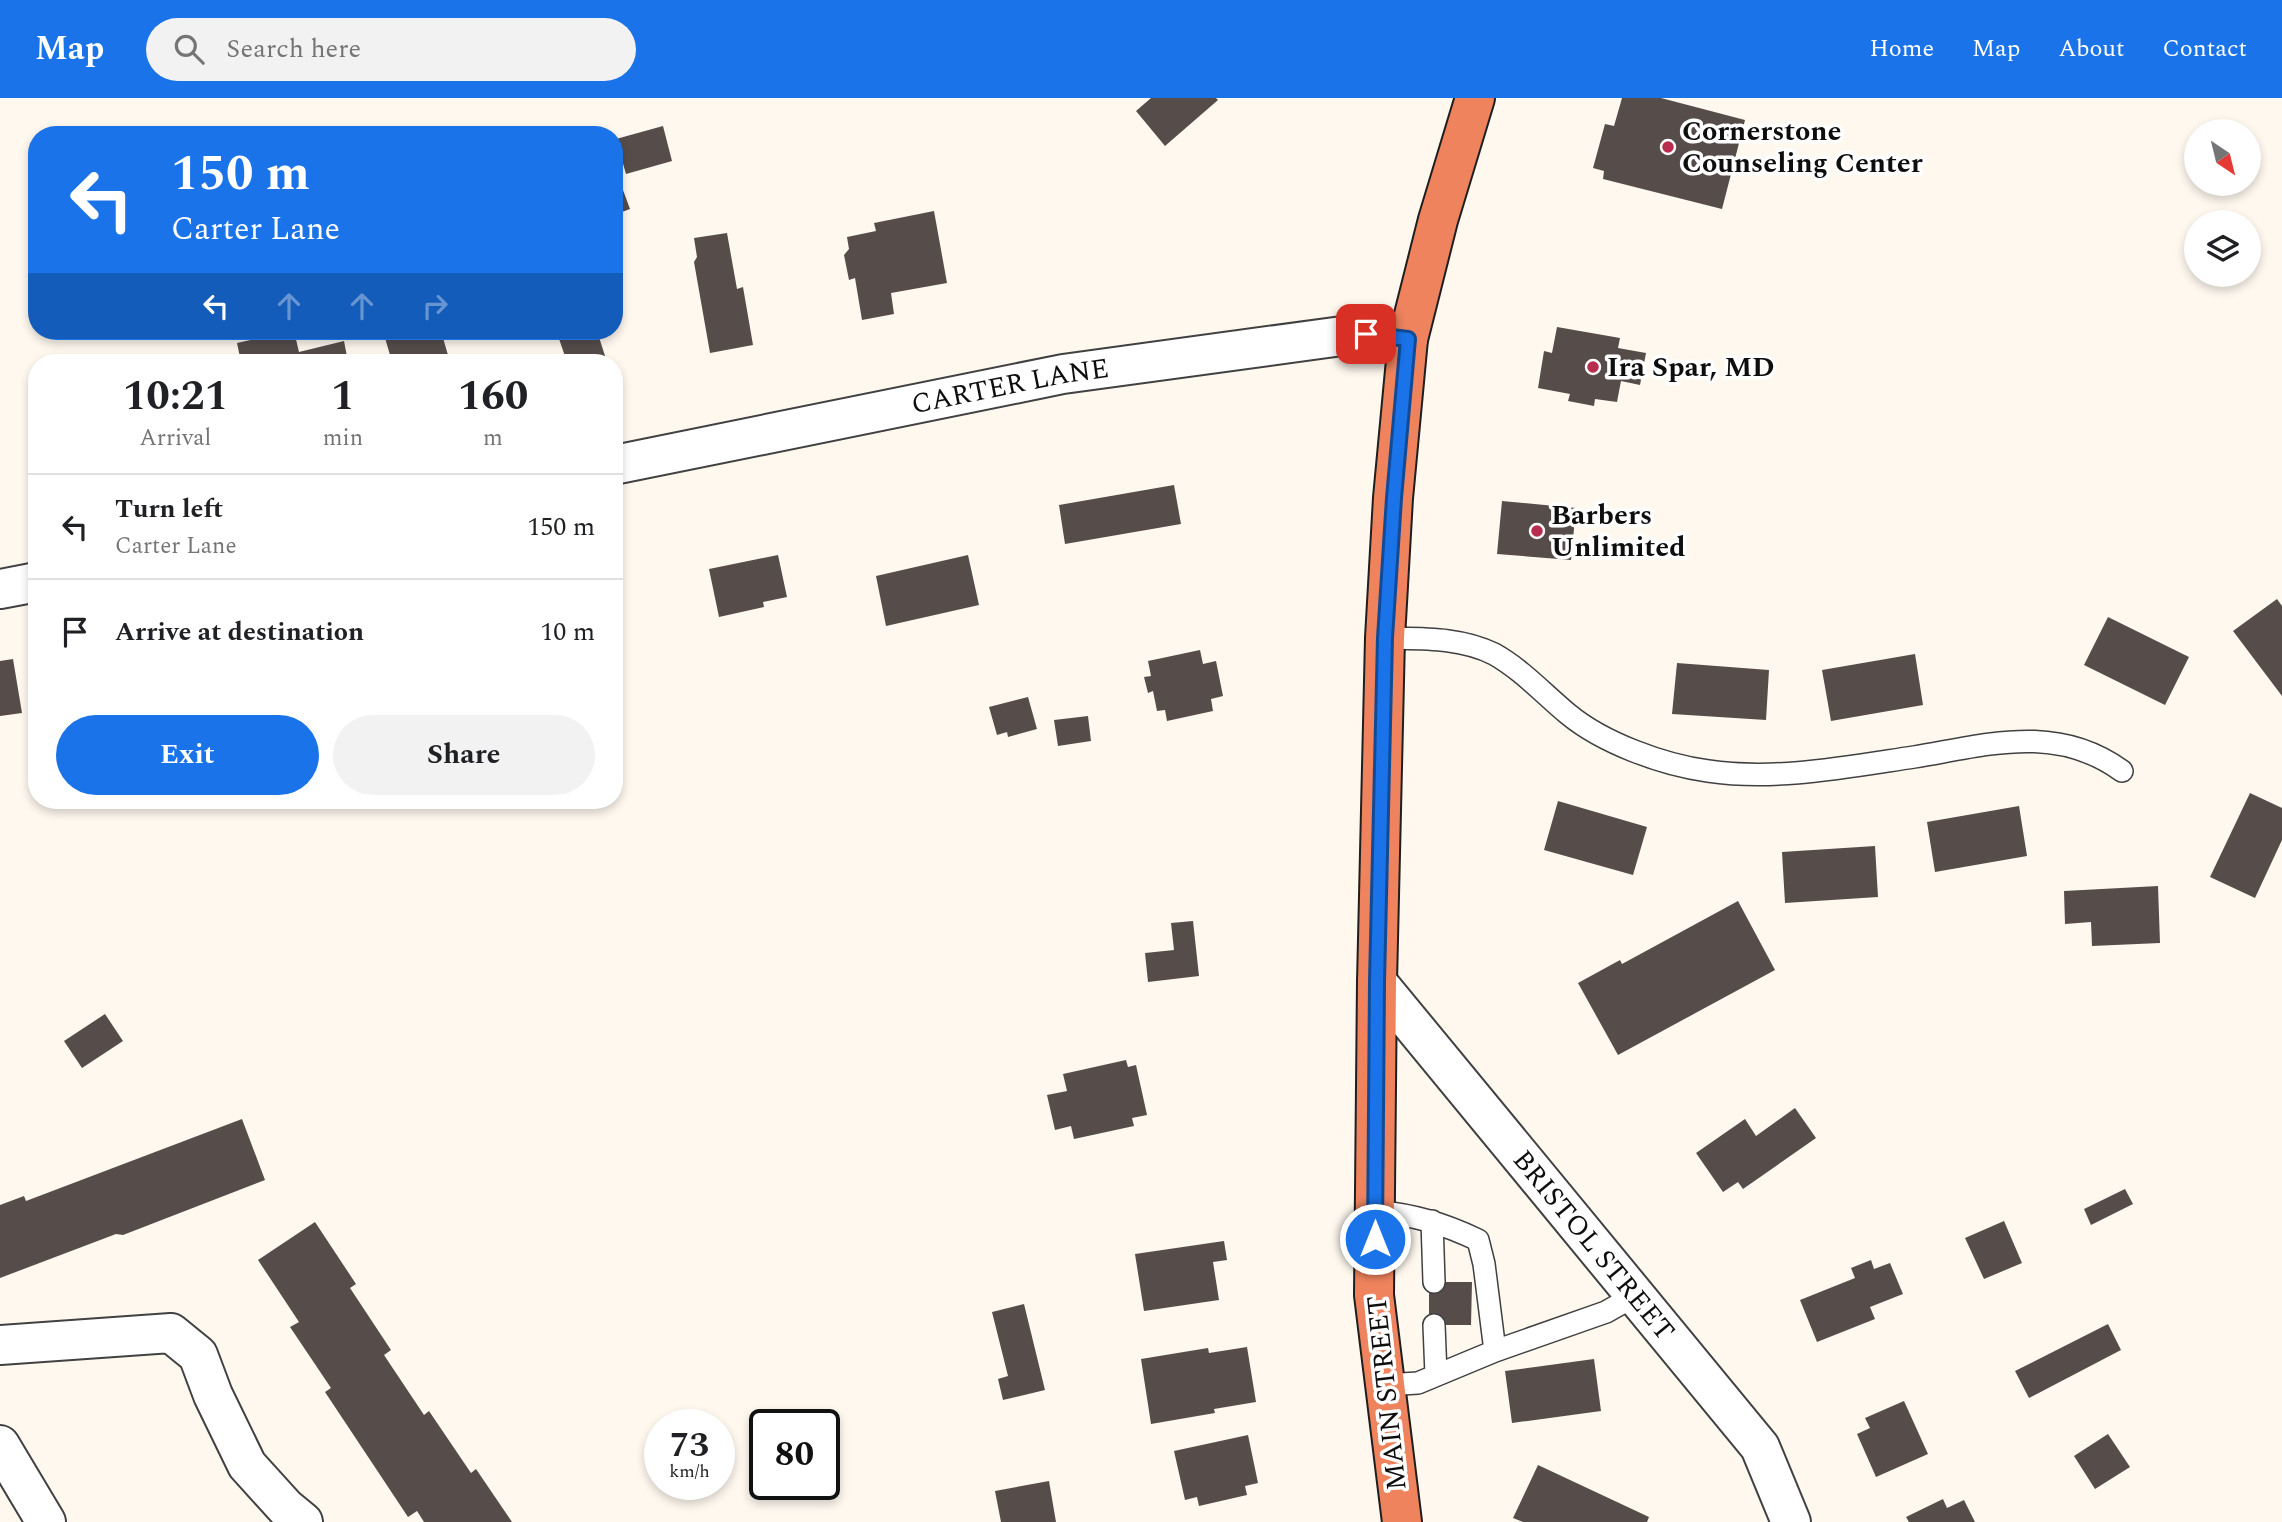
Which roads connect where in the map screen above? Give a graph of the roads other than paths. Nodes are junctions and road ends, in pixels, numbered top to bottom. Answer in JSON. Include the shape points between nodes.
{"nodes":[{"id":1,"x":1475,"y":98,"type":"edge"},
{"id":2,"x":1408,"y":339,"type":"junction"},
{"id":3,"x":623,"y":463,"type":"edge"},
{"id":4,"x":28,"y":584,"type":"edge"},
{"id":5,"x":0,"y":589,"type":"edge"},
{"id":6,"x":1385,"y":638,"type":"junction"},
{"id":7,"x":2122,"y":771,"type":"dead end"},
{"id":8,"x":1377,"y":982,"type":"junction"},
{"id":9,"x":1375,"y":1211,"type":"junction"},
{"id":10,"x":1432,"y":1221,"type":"junction"},
{"id":11,"x":1434,"y":1282,"type":"dead end"},
{"id":12,"x":1636,"y":1295,"type":"junction"},
{"id":13,"x":1434,"y":1325,"type":"dead end"},
{"id":14,"x":0,"y":1345,"type":"edge"},
{"id":15,"x":1495,"y":1351,"type":"junction"},
{"id":16,"x":1436,"y":1375,"type":"junction"},
{"id":17,"x":1385,"y":1385,"type":"junction"},
{"id":18,"x":0,"y":1446,"type":"edge"},
{"id":19,"x":46,"y":1522,"type":"edge"},
{"id":20,"x":303,"y":1522,"type":"edge"},
{"id":21,"x":1402,"y":1522,"type":"edge"},
{"id":22,"x":1791,"y":1522,"type":"edge"}],
"edges":[{"from":1,"to":2,"type":"highway","name":"MAIN STREET"},
{"from":2,"to":3,"type":"street","name":"CARTER LANE","via":[[1342,336],[1063,374]]},
{"from":2,"to":6,"type":"highway","name":"MAIN STREET"},
{"from":4,"to":5,"type":"street"},
{"from":6,"to":7,"type":"lane","via":[[1455,641],[1494,654],[1570,716],[1608,740],[1709,772],[1770,775],[1820,770],[2014,740],[2060,744],[2102,756]]},
{"from":6,"to":8,"type":"highway","name":"MAIN STREET"},
{"from":8,"to":9,"type":"highway","name":"MAIN STREET"},
{"from":8,"to":12,"type":"street","name":"BRISTOL STREET"},
{"from":9,"to":10,"type":"lane"},
{"from":9,"to":17,"type":"highway","name":"MAIN STREET","via":[[1374,1294]]},
{"from":10,"to":11,"type":"lane"},
{"from":10,"to":15,"type":"lane","via":[[1478,1240]]},
{"from":12,"to":15,"type":"lane","via":[[1606,1312]]},
{"from":12,"to":22,"type":"street","name":"BRISTOL STREET","via":[[1760,1447]]},
{"from":13,"to":16,"type":"lane"},
{"from":14,"to":20,"type":"street","via":[[171,1333],[198,1355],[247,1465]]},
{"from":15,"to":16,"type":"lane"},
{"from":16,"to":17,"type":"lane"},
{"from":17,"to":21,"type":"highway","name":"MAIN STREET"},
{"from":18,"to":19,"type":"street"}]}
